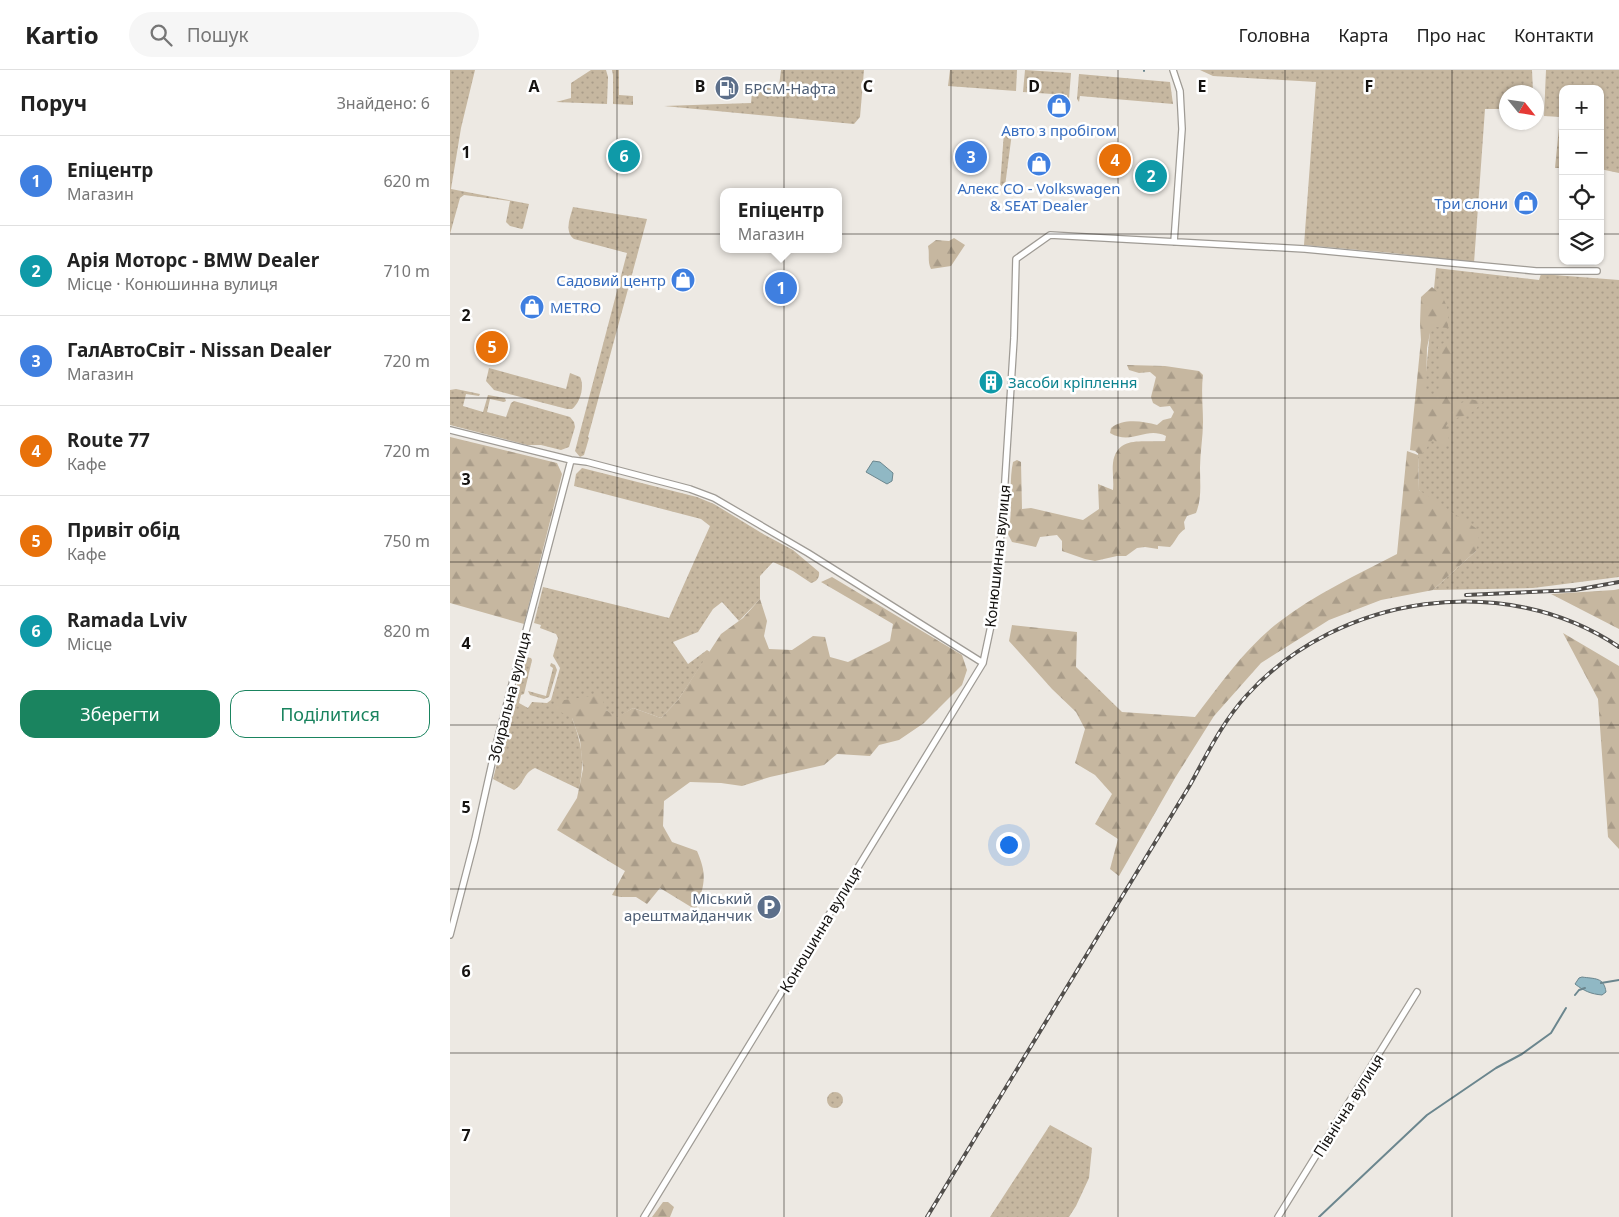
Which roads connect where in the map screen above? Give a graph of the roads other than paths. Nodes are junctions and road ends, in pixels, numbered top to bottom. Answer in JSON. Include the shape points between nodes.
{"nodes":[{"id":1,"x":1173,"y":70,"type":"edge"},
{"id":2,"x":1174,"y":242,"type":"junction"},
{"id":3,"x":1598,"y":271,"type":"dead end"},
{"id":4,"x":450,"y":430,"type":"edge"},
{"id":5,"x":571,"y":460,"type":"junction"},
{"id":6,"x":983,"y":663,"type":"junction"},
{"id":7,"x":450,"y":935,"type":"edge"},
{"id":8,"x":1417,"y":992,"type":"dead end"},
{"id":9,"x":644,"y":1217,"type":"edge"},
{"id":10,"x":1278,"y":1217,"type":"edge"}],
"edges":[{"from":1,"to":2,"type":"street","via":[[1180,91],[1182,128]]},
{"from":2,"to":3,"type":"street","via":[[1305,249],[1536,271]]},
{"from":2,"to":6,"type":"street","name":"Конюшинна вулиця","via":[[1050,235],[1016,260],[1003,512],[993,616]]},
{"from":4,"to":5,"type":"street"},
{"from":5,"to":6,"type":"street","via":[[714,498]]},
{"from":5,"to":7,"type":"street","name":"Збиральна вулиця"},
{"from":6,"to":9,"type":"street","name":"Конюшинна вулиця"},
{"from":8,"to":10,"type":"street","name":"Північна вулиця"}]}
